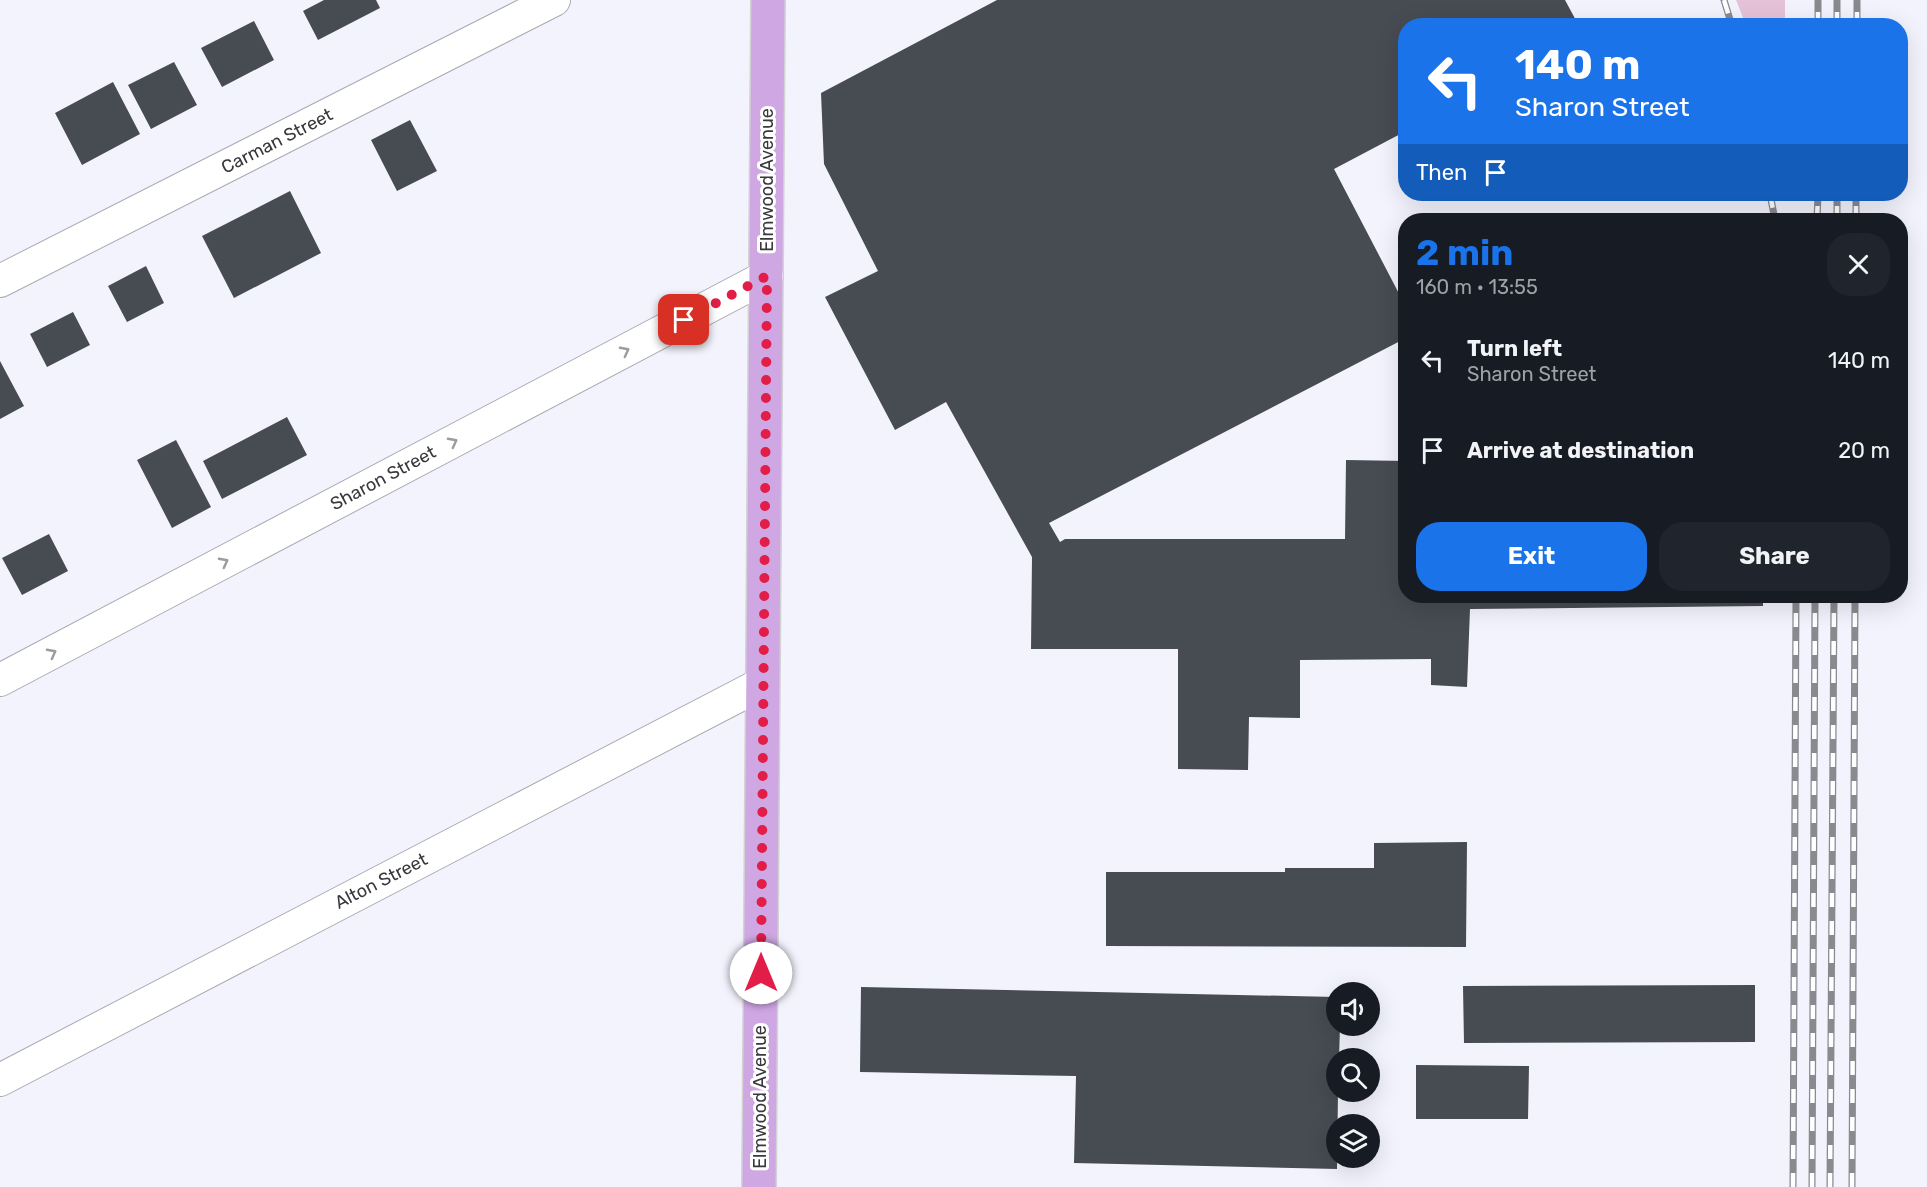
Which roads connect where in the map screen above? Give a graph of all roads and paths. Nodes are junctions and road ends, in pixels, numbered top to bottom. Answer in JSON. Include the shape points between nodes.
{"nodes":[{"id":1,"x":554,"y":0,"type":"edge"},
{"id":2,"x":768,"y":0,"type":"edge"},
{"id":3,"x":767,"y":276,"type":"junction"},
{"id":4,"x":0,"y":281,"type":"edge"},
{"id":5,"x":0,"y":680,"type":"edge"},
{"id":6,"x":763,"y":682,"type":"junction"},
{"id":7,"x":3,"y":1071,"type":"edge"},
{"id":8,"x":759,"y":1187,"type":"edge"}],
"edges":[{"from":1,"to":4,"type":"street","name":"Carman Street"},
{"from":2,"to":3,"type":"main road","name":"Elmwood Avenue"},
{"from":5,"to":3,"type":"street","name":"Sharon Street","one_way":true},
{"from":3,"to":6,"type":"main road","name":"Elmwood Avenue"},
{"from":6,"to":7,"type":"street","name":"Alton Street"},
{"from":6,"to":8,"type":"main road","name":"Elmwood Avenue"}]}
